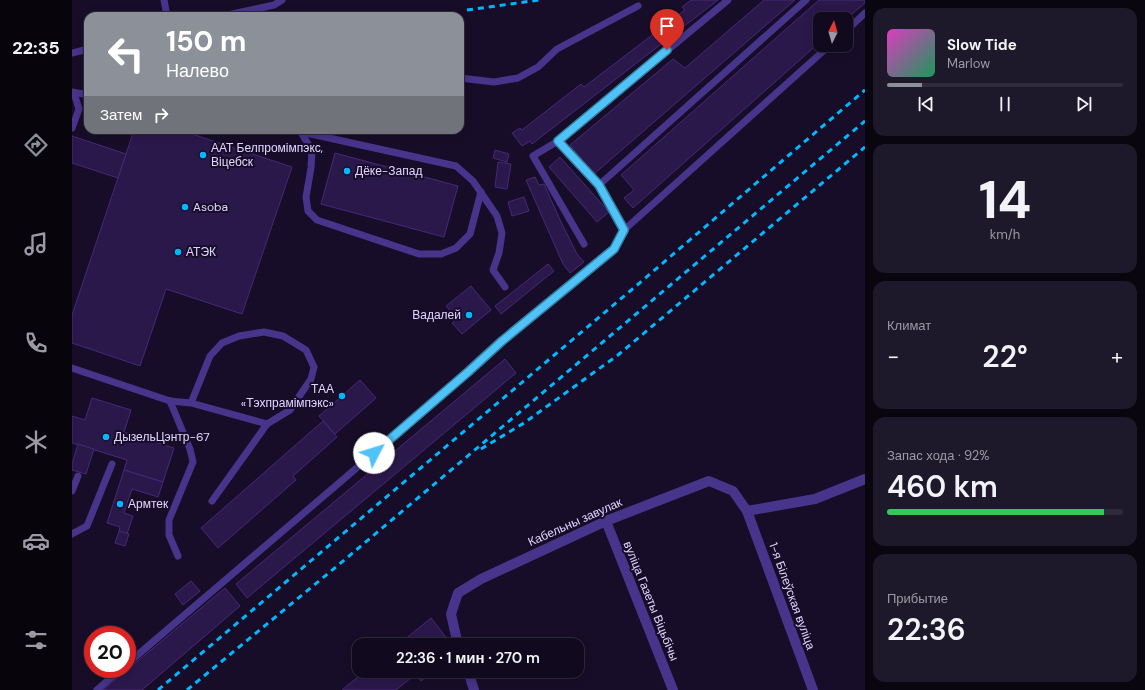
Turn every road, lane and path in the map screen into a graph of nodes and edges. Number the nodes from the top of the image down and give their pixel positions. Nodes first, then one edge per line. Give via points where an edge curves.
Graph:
1 (164, 0) edge
2 (282, 0) edge
3 (728, 0) edge
4 (806, 0) edge
5 (638, 6) dead end
6 (167, 12) edge
7 (241, 12) edge
8 (865, 13) edge
9 (853, 24) edge
10 (84, 50) edge
11 (822, 52) edge
12 (72, 53) edge
13 (464, 78) edge
14 (73, 93) edge
15 (84, 94) edge
16 (72, 128) edge
17 (300, 134) edge
18 (315, 134) edge
19 (558, 141) junction
20 (599, 185) junction
21 (481, 192) junction
22 (624, 230) junction
23 (584, 244) dead end
24 (505, 287) dead end
25 (72, 368) edge
26 (170, 401) junction
27 (191, 403) junction
28 (267, 424) junction
29 (112, 464) dead end
30 (78, 476) dead end
31 (865, 480) edge
32 (72, 491) edge
33 (212, 501) dead end
34 (747, 511) junction
35 (606, 521) junction
36 (72, 534) edge
37 (178, 556) dead end
38 (456, 638) edge
39 (136, 656) edge
40 (111, 678) edge
41 (470, 678) edge
42 (97, 690) edge
43 (474, 690) edge
44 (673, 690) edge
45 (813, 690) edge

1 - 6 lane
2 - 7 lane via 274,5
3 - 19 lane
4 - 20 lane
5 - 13 lane via 558,49 538,67 518,78 494,82
8 - 9 lane
10 - 12 lane
11 - 22 lane
14 - 15 lane
14 - 16 lane via 79,109
17 - 21 lane via 312,150 306,197 308,211 317,220 419,254 441,254 456,248 470,234
18 - 21 lane via 456,166
19 - 20 lane
19 - 23 lane via 533,156
20 - 22 lane
21 - 24 lane via 497,216 502,233 493,270
22 - 39 lane via 614,249 502,341
25 - 26 lane
26 - 27 lane
26 - 37 lane via 190,448 193,462 169,520 169,535
27 - 28 lane
27 - 28 lane via 210,356 222,343 239,336 264,332 283,336 306,350 314,366 311,379 290,410
28 - 33 lane
29 - 36 lane via 87,526
30 - 32 lane
31 - 34 street via 815,499
34 - 35 street, Кабельны завулак via 733,491 709,481
34 - 45 street, 1-я Білеўская вуліца
35 - 38 street, Кабельны завулак via 480,579 458,593 451,614
35 - 44 street, вуліца Газеты Віцьбічы
40 - 42 lane
41 - 43 street

